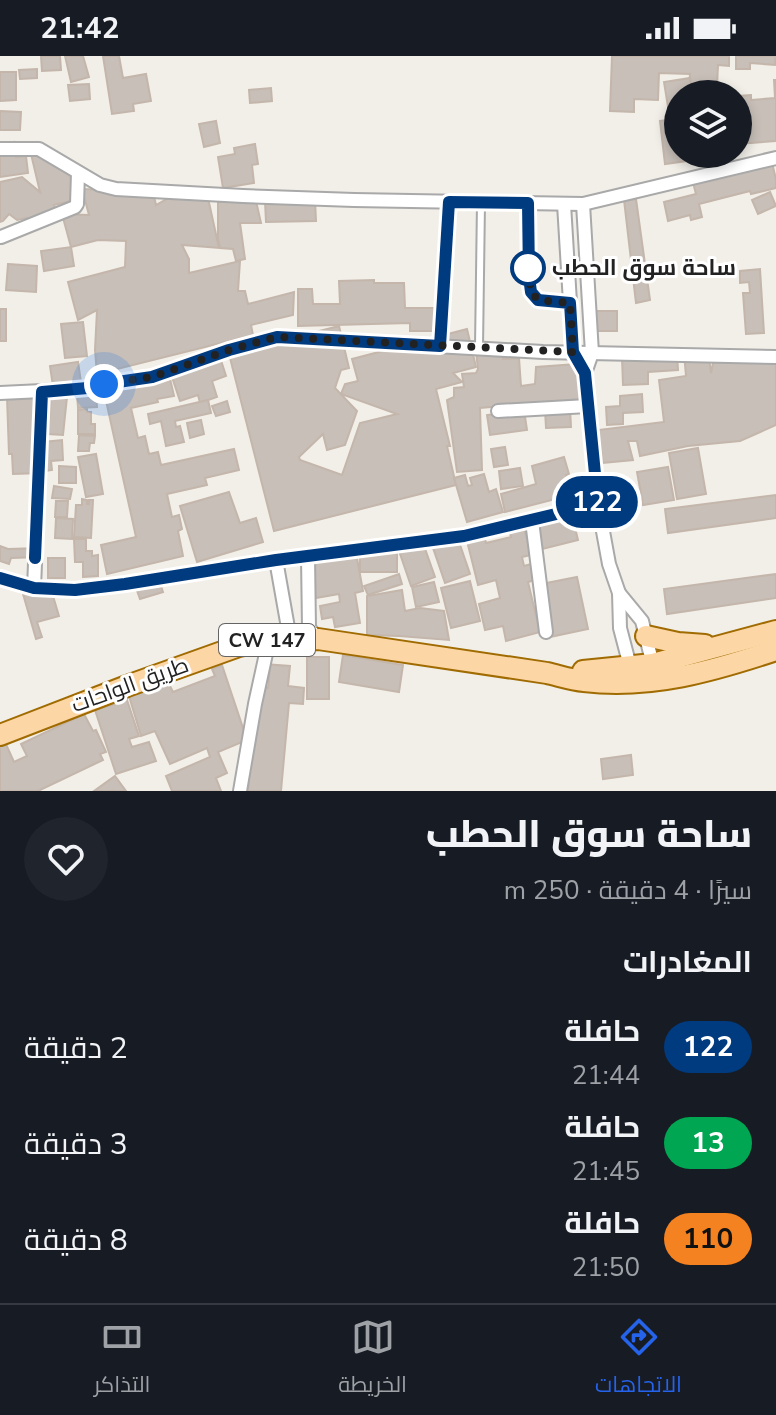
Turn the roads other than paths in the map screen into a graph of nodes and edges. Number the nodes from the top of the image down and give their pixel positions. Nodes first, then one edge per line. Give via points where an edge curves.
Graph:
1 (0, 149) edge
2 (776, 158) edge
3 (78, 173) junction
4 (449, 202) junction
5 (481, 203) junction
6 (528, 203) junction
7 (564, 204) junction
8 (583, 204) junction
9 (1, 237) edge
10 (570, 303) junction
11 (440, 346) junction
12 (479, 348) junction
13 (573, 352) junction
14 (592, 353) junction
15 (776, 357) edge
16 (585, 373) junction
17 (42, 392) junction
18 (0, 393) edge
19 (588, 406) junction
20 (498, 411) dead end
21 (598, 504) junction
22 (532, 521) junction
23 (308, 557) junction
24 (276, 560) junction
25 (0, 578) edge
26 (34, 588) junction
27 (619, 593) junction
28 (776, 631) edge
29 (546, 632) dead end
30 (646, 636) junction
31 (290, 639) junction
32 (318, 639) junction
33 (269, 640) junction
34 (729, 644) junction
35 (776, 650) edge
36 (655, 673) junction
37 (632, 675) junction
38 (0, 735) edge
39 (240, 791) edge

1 - 3 street via 39,149
2 - 8 street
3 - 4 street via 116,189
3 - 9 street via 75,207
4 - 5 street
4 - 11 street
5 - 6 street
5 - 12 lane
6 - 7 street
6 - 10 lane via 531,292 538,300
7 - 8 street
7 - 10 street
8 - 14 street
10 - 13 street
11 - 12 street
11 - 17 street via 277,337 152,377
12 - 13 street
13 - 14 street
13 - 16 street
14 - 15 street
14 - 16 street
16 - 19 street
17 - 18 street
17 - 26 street
19 - 20 street
19 - 21 street
21 - 22 street
21 - 27 street
22 - 23 street via 464,536
22 - 29 street
23 - 24 street
23 - 32 street via 309,628
24 - 26 street via 75,590
24 - 31 street
25 - 26 street
27 - 30 street via 642,621
27 - 37 street via 620,628
28 - 34 main road, طريق الواحات / CW 147
30 - 34 main road
30 - 36 street
31 - 32 main road, طريق الواحات / CW 147
31 - 33 main road, طريق الواحات / CW 147
32 - 37 main road, طريق الواحات / CW 147 via 583,681 628,684
33 - 38 main road, طريق الواحات / CW 147 via 239,646
33 - 39 street
34 - 36 main road, طريق الواحات / CW 147
35 - 36 main road, طريق الواحات / CW 147 via 692,675
36 - 37 main road, طريق الواحات / CW 147

